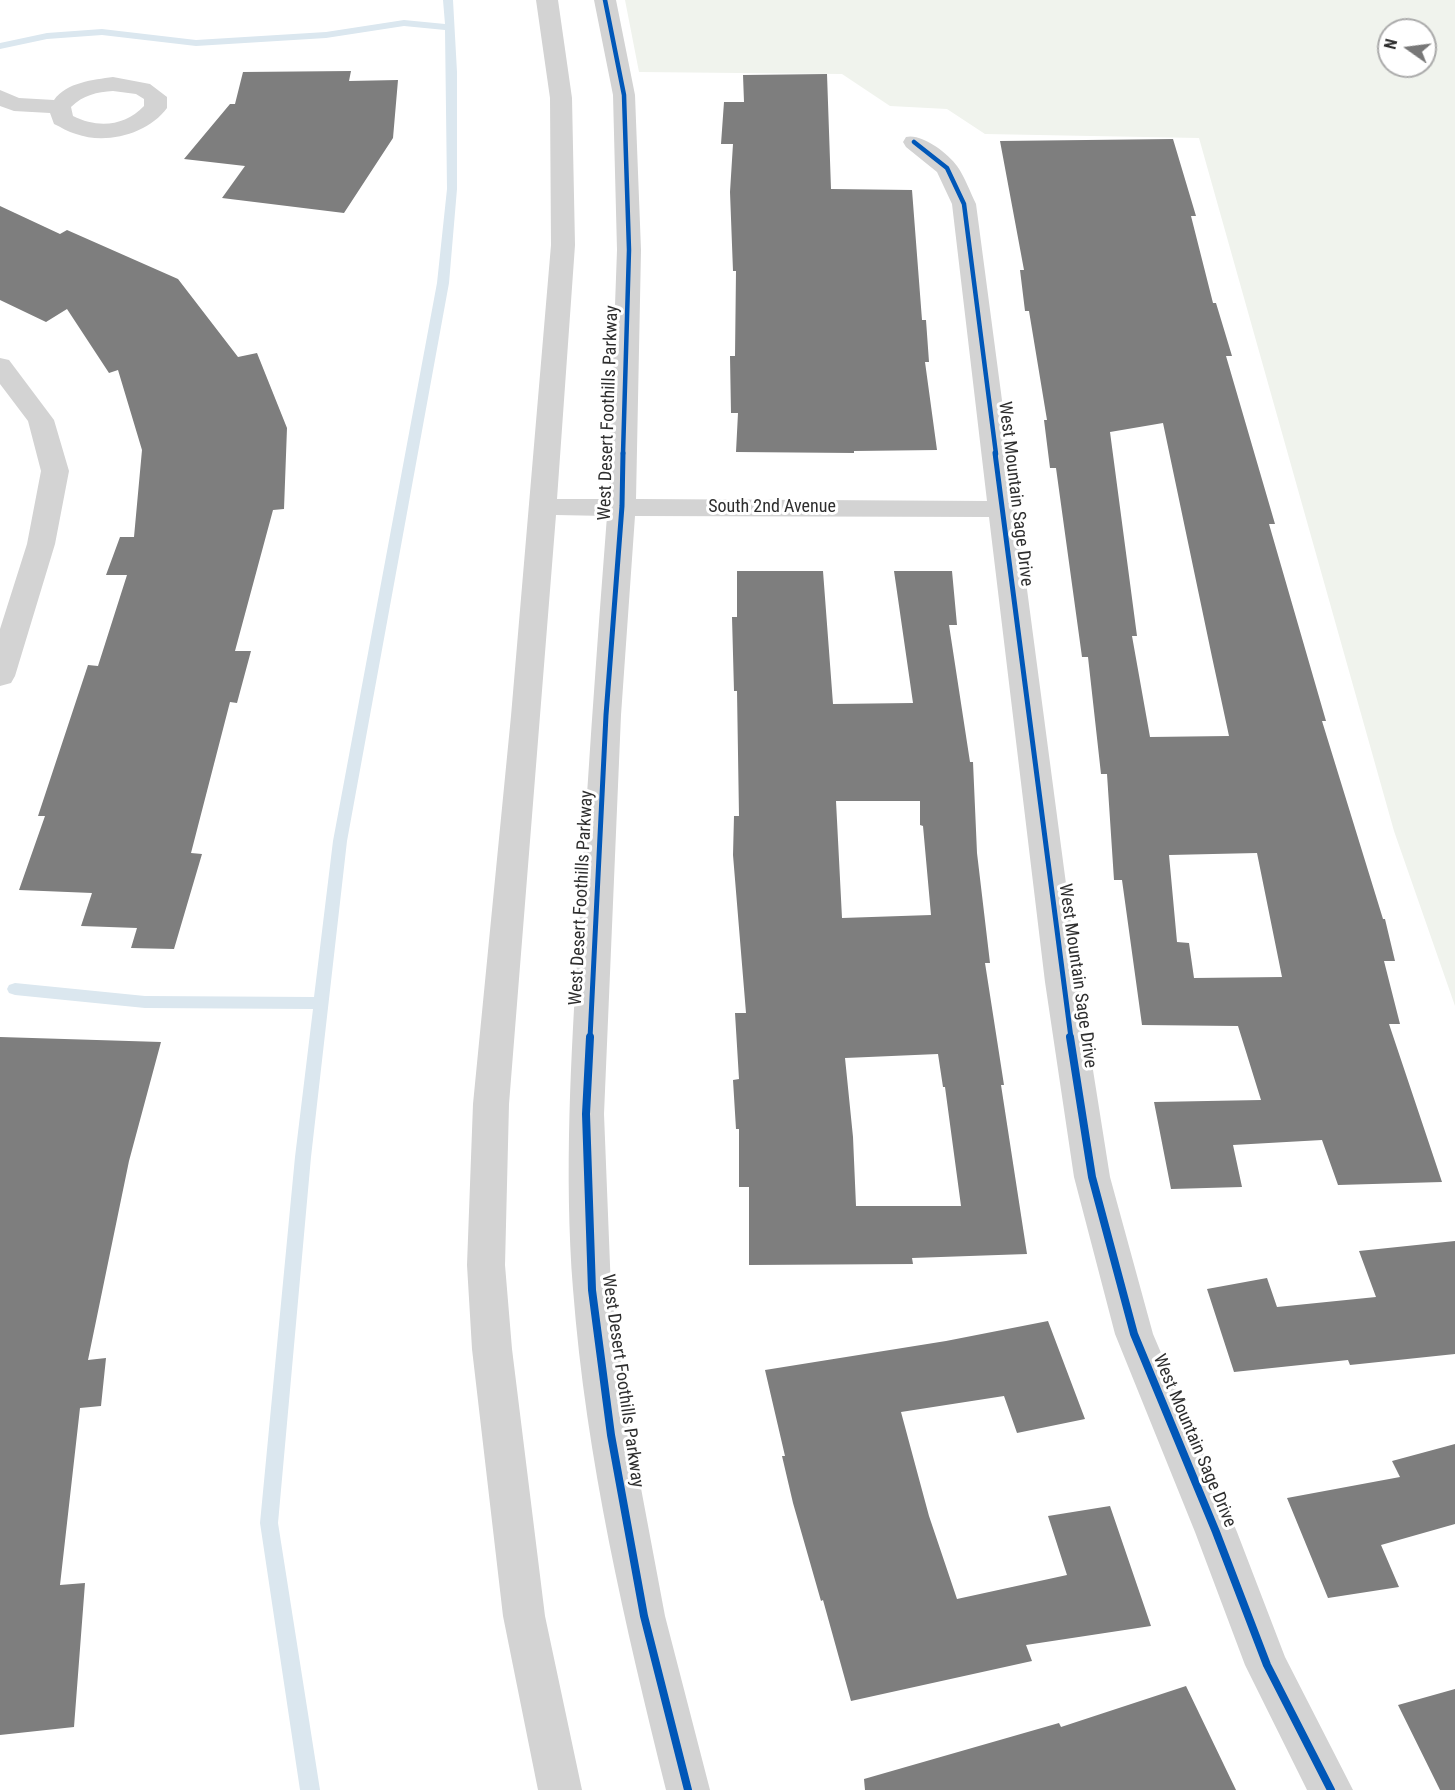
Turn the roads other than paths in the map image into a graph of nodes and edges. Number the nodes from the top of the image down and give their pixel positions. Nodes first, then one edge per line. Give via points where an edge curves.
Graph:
1 (547, 0) edge
2 (605, 0) edge
3 (0, 97) edge
4 (60, 107) dead end
5 (914, 142) dead end
6 (0, 366) edge
7 (622, 506) junction
8 (543, 507) junction
9 (1001, 509) junction
10 (8, 624) edge
11 (0, 676) edge
12 (560, 1790) edge
13 (688, 1790) edge
14 (1331, 1790) edge

1 - 8 street via 561,98 564,190
2 - 7 street, West Desert Foothills Parkway via 624,95 628,166
3 - 4 street via 14,104
5 - 9 street, West Mountain Sage Drive via 947,168 963,204
6 - 10 street via 41,420 55,471 41,544
7 - 8 street, South 2nd Avenue
7 - 9 street, South 2nd Avenue
7 - 13 street, West Desert Foothills Parkway via 606,716 586,1114 592,1290 611,1435 644,1616
8 - 12 street via 491,1104 486,1265 492,1349 524,1616
9 - 14 street, West Mountain Sage Drive via 1062,982 1092,1177 1134,1334 1267,1665
10 - 11 street

